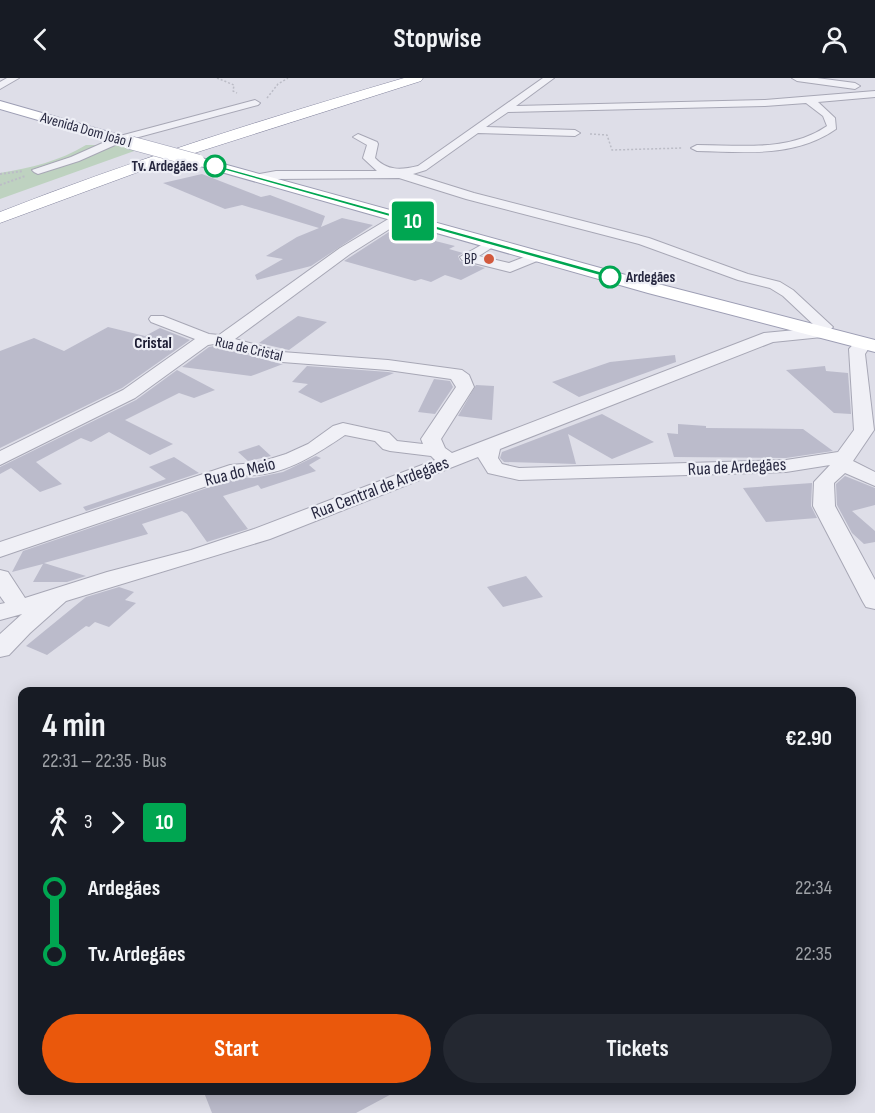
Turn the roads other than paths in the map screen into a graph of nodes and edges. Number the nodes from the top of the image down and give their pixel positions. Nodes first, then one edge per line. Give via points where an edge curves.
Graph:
1 (14, 78) edge
2 (387, 78) edge
3 (417, 78) edge
4 (549, 78) edge
5 (797, 78) edge
6 (0, 86) edge
7 (875, 89) edge
8 (875, 94) edge
9 (809, 100) junction
10 (255, 103) road end
11 (0, 105) edge
12 (508, 108) junction
13 (474, 130) junction
14 (575, 134) road end
15 (358, 137) dead end
16 (124, 140) junction
17 (697, 148) road end
18 (38, 170) road end
19 (401, 174) junction
20 (258, 178) junction
21 (0, 205) edge
22 (400, 218) junction
23 (0, 219) edge
24 (492, 243) junction
25 (537, 256) junction
26 (794, 317) junction
27 (157, 319) dead end
28 (826, 330) junction
29 (770, 338) junction
30 (213, 340) junction
31 (871, 342) edge
32 (491, 446) junction
33 (0, 459) edge
34 (439, 460) junction
35 (843, 460) junction
36 (500, 471) junction
37 (875, 480) edge
38 (1, 547) edge
39 (0, 578) edge
40 (58, 596) junction
41 (875, 602) edge
42 (9, 609) edge
43 (0, 649) edge

1 - 6 street
2 - 21 highway via 177,141
3 - 23 highway via 188,148
4 - 12 street
5 - 7 street
8 - 9 street
9 - 12 street
9 - 17 street via 832,122 822,136 775,148
10 - 16 street
11 - 16 main road, Avenida Dom João I
12 - 13 street
13 - 14 street
13 - 19 street via 422,168
15 - 19 street via 373,144 369,158 372,164
16 - 18 street
16 - 20 main road, Avenida Dom João I, bridge
19 - 20 street
19 - 26 street via 665,247 775,285
20 - 22 main road, Avenida Dom João I
22 - 24 main road, Avenida Dom João I
22 - 30 street
24 - 25 main road, Avenida Dom João I
24 - 25 street via 467,257 510,268
25 - 26 main road, Avenida Dom João I via 655,289
26 - 28 main road, Avenida Dom João I
26 - 29 street
27 - 30 street
28 - 29 street, Rua Central de Ardegães
28 - 31 main road, Avenida Dom João I
29 - 32 street, Rua Central de Ardegães
30 - 33 street, Rua de Cristal via 129,394
30 - 34 street, Rua de Cristal via 282,357 456,374 465,387 431,439
31 - 35 street via 857,349 856,354 864,430
32 - 34 street, Rua Central de Ardegães
32 - 36 street via 488,458
34 - 36 street, Rua de Ardegães
34 - 38 street, Rua do Meio via 347,428 315,448 281,462 248,472 237,469
34 - 40 street, Rua Central de Ardegães via 262,534
35 - 36 street, Rua de Ardegães via 786,466 547,475
35 - 37 street
35 - 41 street via 824,483 824,506
39 - 42 street
40 - 42 street
40 - 43 street, Rua Central de Ardegães

